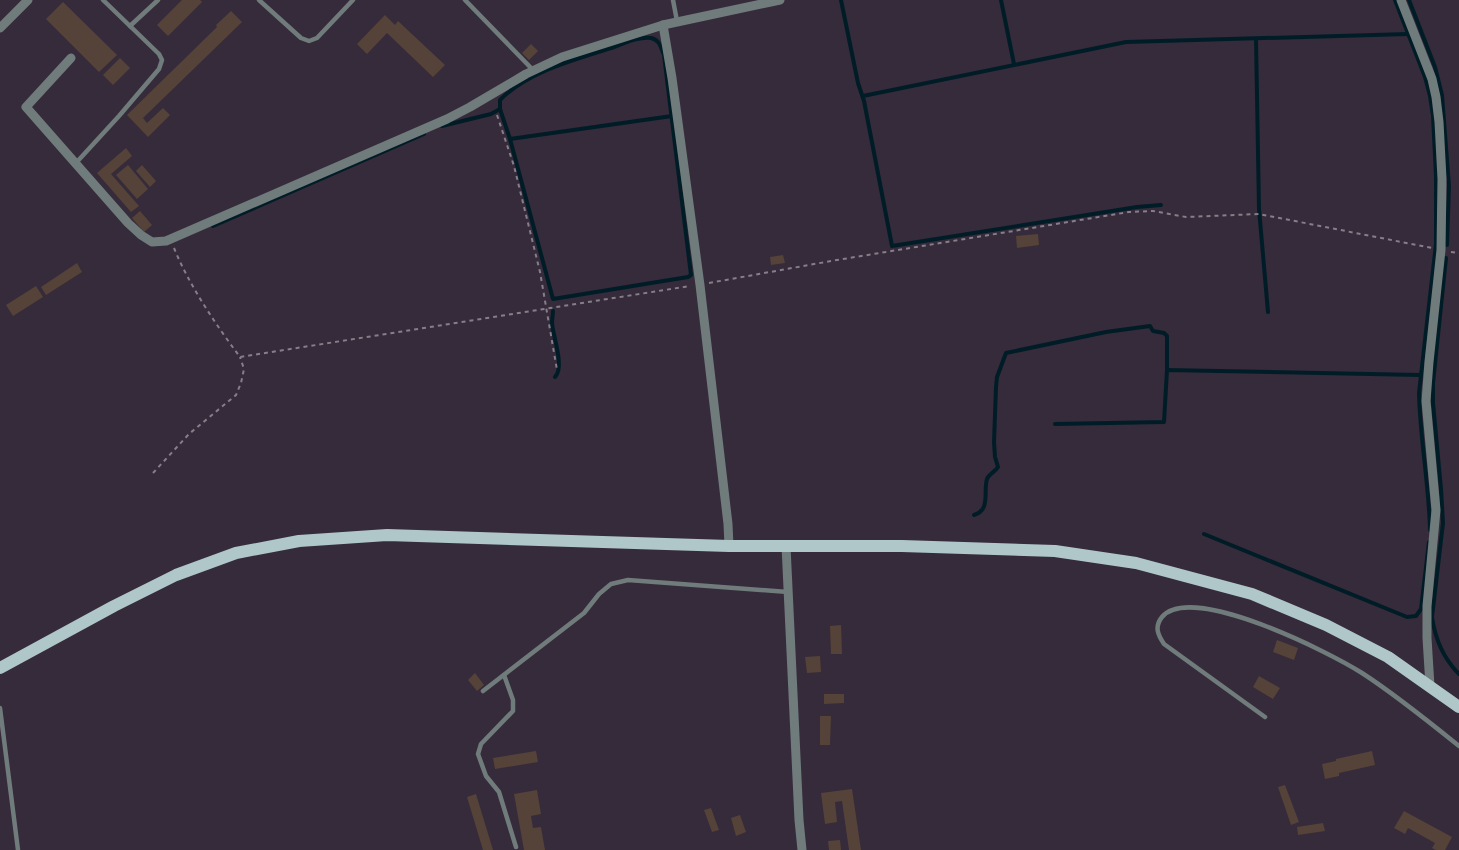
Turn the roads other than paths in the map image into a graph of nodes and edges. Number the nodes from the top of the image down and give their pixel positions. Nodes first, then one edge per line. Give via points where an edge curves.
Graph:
1 (28, 0) edge
2 (103, 0) edge
3 (158, 0) edge
4 (259, 0) edge
5 (353, 0) edge
6 (464, 0) edge
7 (673, 0) edge
8 (780, 0) edge
9 (1401, 0) edge
10 (677, 21) junction
11 (663, 25) junction
12 (130, 26) junction
13 (0, 28) edge
14 (72, 58) dead end
15 (533, 70) junction
16 (76, 164) junction
17 (729, 546) junction
18 (786, 546) junction
19 (788, 592) junction
20 (0, 668) edge
21 (504, 675) junction
22 (1430, 686) junction
23 (483, 691) dead end
24 (1459, 707) edge
25 (0, 708) edge
26 (1265, 717) dead end
27 (1459, 746) edge
28 (516, 847) dead end
29 (18, 850) edge
30 (802, 850) edge

1 - 13 street
2 - 12 lane
3 - 12 lane
4 - 5 lane via 301,38 309,41 317,38
6 - 15 lane
7 - 10 lane
8 - 10 street
9 - 22 street via 1430,73 1436,97 1442,179 1440,250 1426,400 1436,510 1427,606
10 - 11 street
11 - 15 street via 562,57
11 - 17 street via 700,284
12 - 16 lane via 159,54 162,60 159,69
14 - 16 street via 26,107
15 - 16 street via 447,119 171,239 152,242 141,236
17 - 18 main road
17 - 20 main road via 387,535 299,541 236,553 176,575
18 - 19 street
18 - 22 main road via 902,546 1055,552 1136,563 1252,594 1326,624 1388,657
19 - 21 lane via 628,580 611,584 584,613
19 - 30 street
21 - 23 lane
21 - 28 lane via 513,700 513,712 481,744 478,754 486,776 499,792
22 - 24 main road
25 - 29 lane
26 - 27 lane via 1164,644 1157,633 1158,622 1164,614 1201,608 1231,614 1322,650 1362,673

